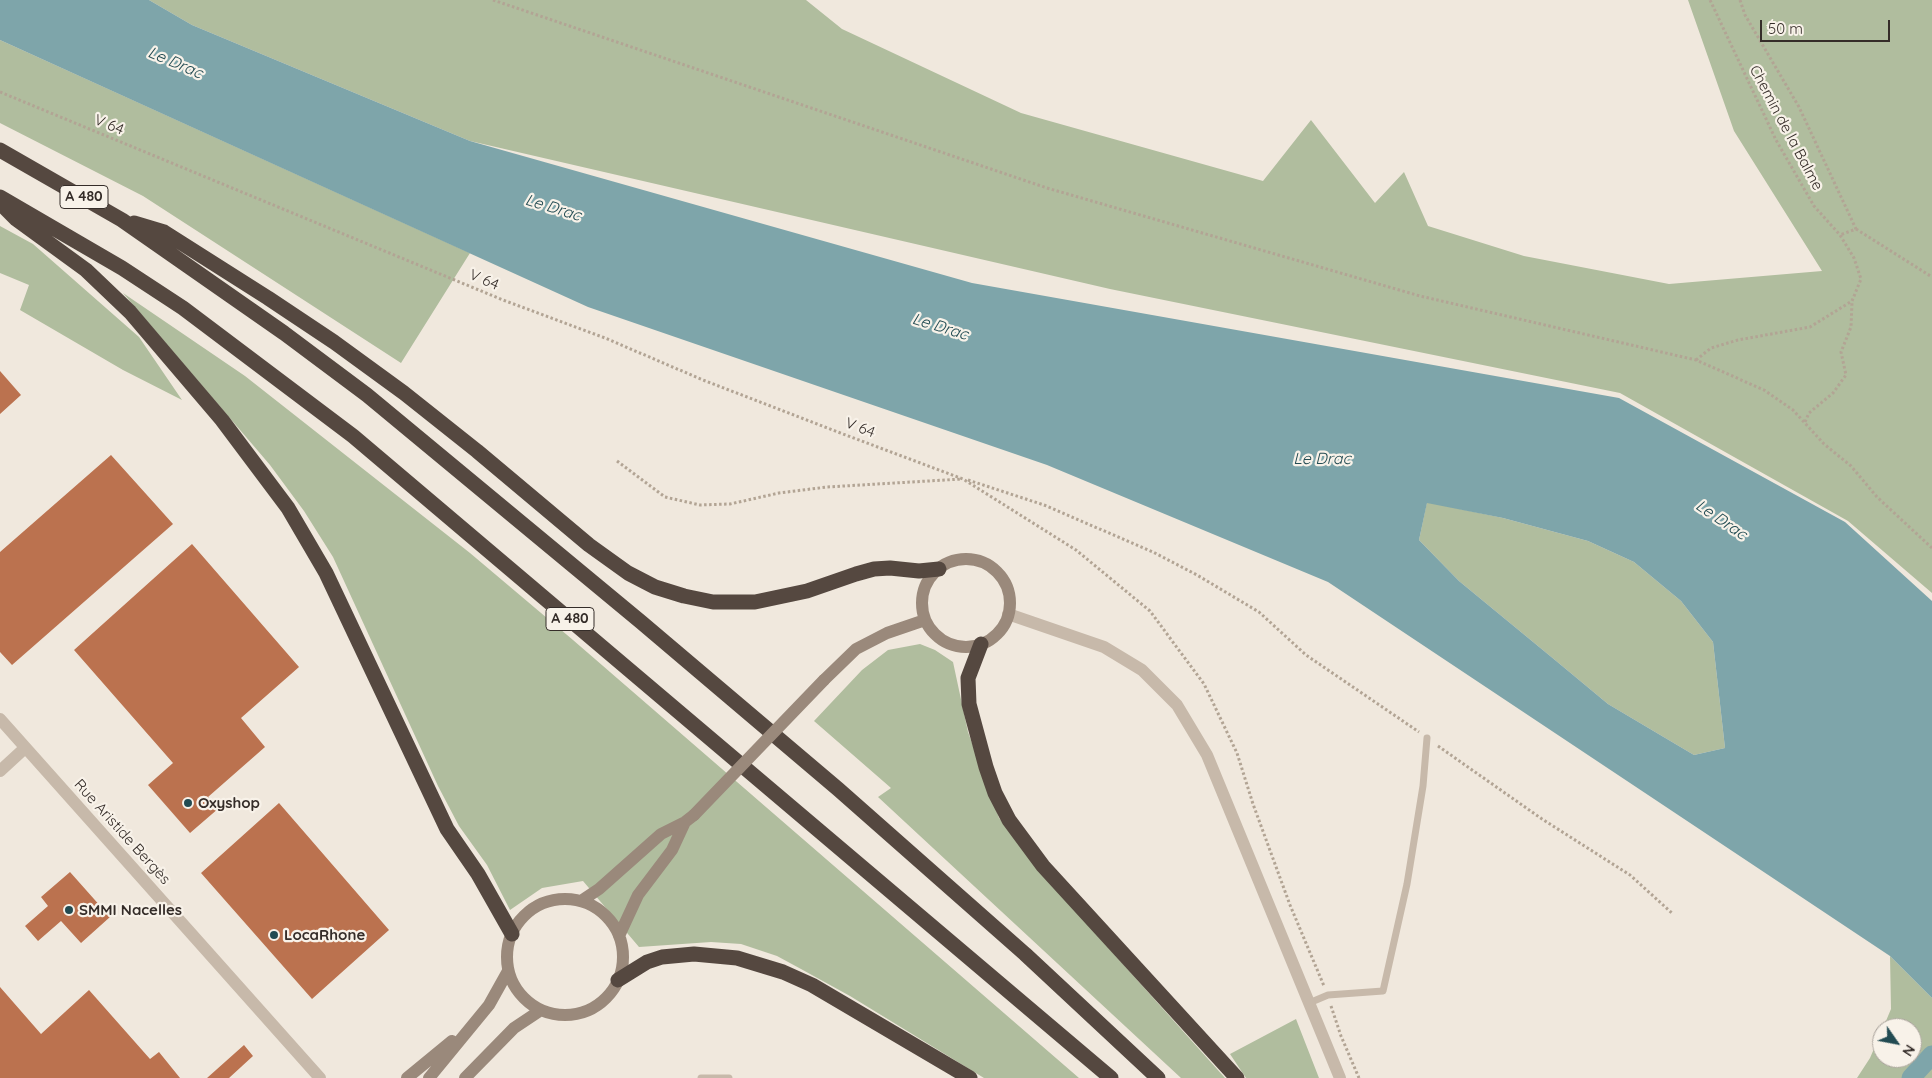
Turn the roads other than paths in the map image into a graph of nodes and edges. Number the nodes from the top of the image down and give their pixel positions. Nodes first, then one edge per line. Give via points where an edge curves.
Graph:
1 (0, 150) edge
2 (0, 197) edge
3 (0, 203) edge
4 (122, 220) junction
5 (939, 569) junction
6 (1008, 614) junction
7 (925, 620) junction
8 (981, 644) junction
9 (0, 719) edge
10 (1427, 738) road end
11 (26, 748) junction
12 (0, 770) edge
13 (689, 818) junction
14 (581, 901) junction
15 (512, 934) junction
16 (619, 936) junction
17 (508, 971) junction
18 (618, 980) junction
19 (1309, 1003) junction
20 (541, 1010) junction
21 (478, 1020) junction
22 (466, 1075) edge
23 (320, 1078) edge
24 (407, 1078) edge
25 (428, 1078) edge
26 (701, 1078) edge
27 (728, 1078) edge
28 (970, 1078) edge
29 (1112, 1078) edge
30 (1158, 1078) edge
31 (1237, 1078) edge
32 (1340, 1078) edge

1 - 4 highway, A 480
2 - 29 highway, A 480 via 175,303 353,436
3 - 15 highway via 16,219 86,270 130,312 222,420 288,508 326,573 447,829 478,874
4 - 5 highway via 164,232 334,342 477,451 589,545 628,573 655,587 713,602 756,602 874,570
4 - 30 highway, A 480 via 367,395 488,495 846,796 1025,954
5 - 6 main road via 964,560 990,566 1007,587
5 - 7 main road via 924,592
6 - 8 main road via 999,632
6 - 19 street via 1124,658 1142,670 1177,705 1207,755
7 - 8 main road via 938,638 948,643 965,647
7 - 13 main road, bridge via 887,633 856,649
8 - 31 highway via 968,678 970,704 986,767 1009,820 1043,866
9 - 11 street, Rue Aristide Bergès
10 - 19 lane via 1423,786 1407,884 1383,991 1328,995
11 - 12 street
11 - 23 street, Rue Aristide Bergès
13 - 14 main road via 661,834
13 - 16 main road via 672,850 638,895
14 - 15 main road via 560,899 540,904 523,917
14 - 16 main road via 604,914
15 - 17 main road via 507,952
16 - 18 main road via 623,958
17 - 20 main road via 520,994
17 - 21 main road
18 - 20 main road via 607,997 591,1009 571,1015
18 - 28 highway via 647,962 662,957 694,954 737,958 783,972 812,986
19 - 32 street
20 - 22 main road via 514,1028
21 - 24 main road
21 - 25 main road
26 - 27 lane

